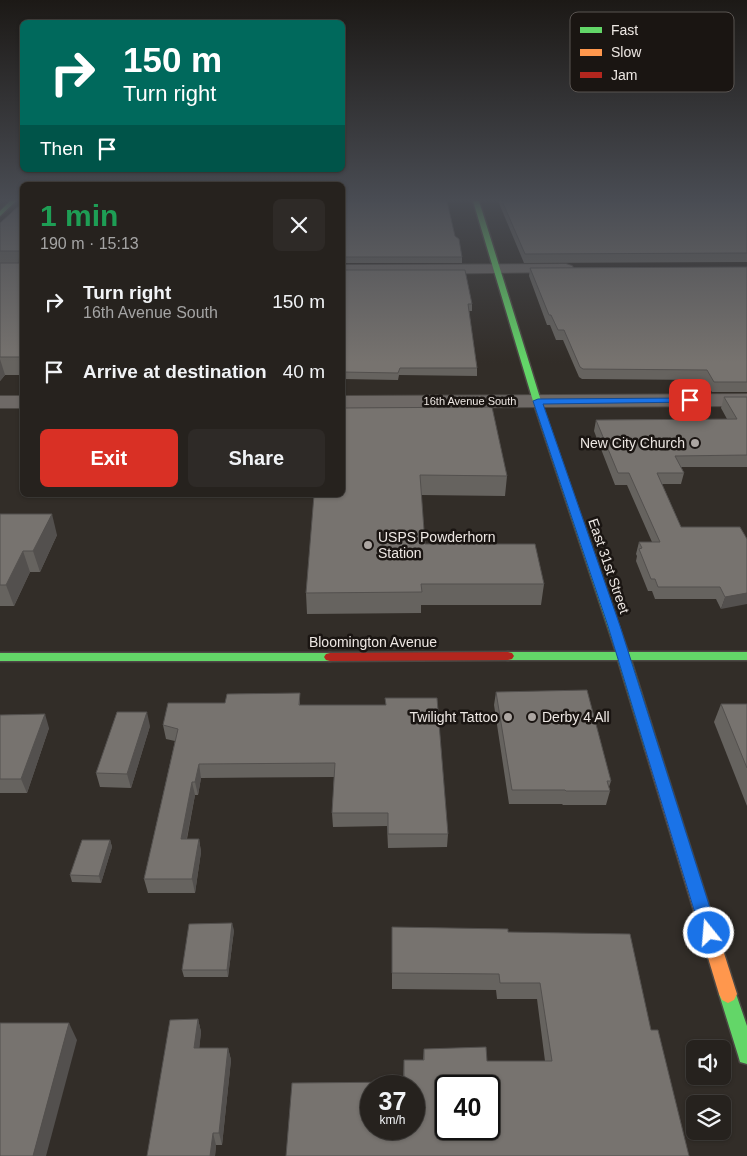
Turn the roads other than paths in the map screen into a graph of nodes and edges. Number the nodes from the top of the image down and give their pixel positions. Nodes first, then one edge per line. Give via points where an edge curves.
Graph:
1 (492, 255) edge
2 (583, 269) edge
3 (345, 270) edge
4 (497, 270) junction
5 (747, 400) edge
6 (538, 401) junction
7 (0, 402) edge
8 (20, 402) edge
9 (345, 402) edge
10 (622, 656) junction
11 (747, 656) edge
12 (0, 657) edge
13 (747, 1055) edge

1 - 4 street, East 31st Street
2 - 4 street
3 - 4 street
4 - 6 street, East 31st Street
5 - 6 street, 16th Avenue South
6 - 9 street, 16th Avenue South
6 - 10 street, East 31st Street
7 - 8 street
10 - 11 street, Bloomington Avenue
10 - 12 street, Bloomington Avenue
10 - 13 street, East 31st Street

